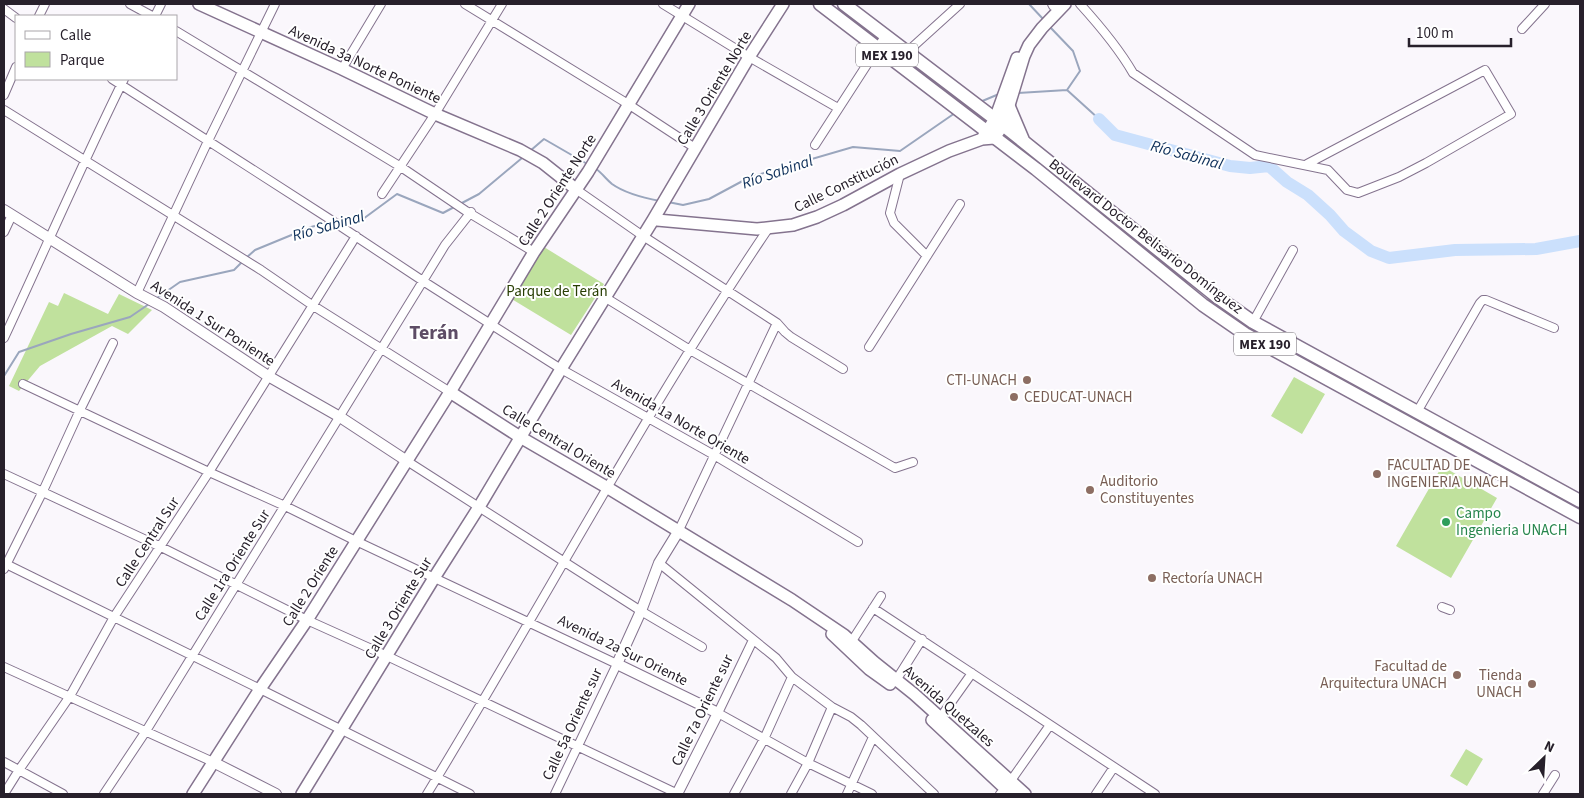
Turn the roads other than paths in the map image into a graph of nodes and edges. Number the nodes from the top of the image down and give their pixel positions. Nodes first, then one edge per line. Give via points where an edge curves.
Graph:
1 (130, 4) edge
2 (161, 4) edge
3 (199, 4) edge
4 (275, 4) edge
5 (380, 4) edge
6 (465, 4) edge
7 (502, 4) edge
8 (663, 4) edge
9 (689, 4) edge
10 (783, 4) edge
11 (820, 4) edge
12 (844, 4) edge
13 (960, 4) edge
14 (1065, 4) edge
15 (1080, 4) edge
16 (1545, 4) edge
17 (1051, 9) edge
18 (4, 10) edge
19 (151, 15) edge
20 (154, 15) edge
21 (682, 16) junction
22 (15, 17) edge
23 (492, 21) junction
24 (1522, 29) dead end
25 (178, 32) edge
26 (262, 32) junction
27 (886, 35) junction
28 (877, 48) junction
29 (908, 52) junction
30 (749, 57) junction
31 (15, 69) edge
32 (342, 69) junction
33 (243, 72) junction
34 (122, 82) edge
35 (4, 95) edge
36 (628, 104) junction
37 (1007, 104) junction
38 (838, 108) junction
39 (4, 110) edge
40 (435, 114) junction
41 (995, 119) junction
42 (985, 134) junction
43 (208, 141) junction
44 (1024, 142) junction
45 (815, 145) dead end
46 (695, 148) junction
47 (84, 161) junction
48 (1307, 164) junction
49 (401, 167) junction
50 (900, 174) junction
51 (577, 190) junction
52 (382, 194) dead end
53 (960, 204) dead end
54 (469, 212) junction
55 (8, 213) edge
56 (172, 216) junction
57 (657, 217) junction
58 (768, 229) junction
59 (4, 232) edge
60 (356, 236) junction
61 (643, 236) junction
62 (50, 238) junction
63 (1293, 250) dead end
64 (534, 252) junction
65 (927, 256) junction
66 (422, 281) junction
67 (727, 290) junction
68 (141, 295) junction
69 (606, 298) junction
70 (312, 305) junction
71 (1253, 322) junction
72 (490, 323) junction
73 (777, 323) junction
74 (1554, 328) dead end
75 (4, 338) edge
76 (113, 343) dead end
77 (869, 347) dead end
78 (382, 348) junction
79 (690, 350) junction
80 (561, 368) junction
81 (843, 369) dead end
82 (268, 376) junction
83 (748, 383) junction
84 (23, 384) dead end
85 (450, 392) junction
86 (80, 410) junction
87 (1417, 412) junction
88 (340, 417) junction
89 (648, 418) junction
90 (520, 437) junction
91 (714, 455) junction
92 (407, 461) junction
93 (913, 462) dead end
94 (209, 472) junction
95 (4, 474) edge
96 (608, 488) junction
97 (43, 491) junction
98 (1568, 494) junction
99 (1580, 501) edge
100 (285, 506) junction
101 (1561, 506) junction
102 (479, 507) junction
103 (1580, 517) edge
104 (678, 532) junction
105 (356, 541) junction
106 (858, 542) dead end
107 (161, 547) junction
108 (565, 562) junction
109 (659, 563) junction
110 (4, 565) edge
111 (434, 578) junction
112 (237, 585) junction
113 (881, 596) dead end
114 (792, 600) joint
115 (1442, 607) dead end
116 (873, 608) junction
117 (1450, 610) dead end
118 (642, 611) junction
119 (114, 617) junction
120 (307, 620) junction
121 (528, 622) junction
122 (753, 640) junction
123 (922, 640) junction
124 (850, 645) junction
125 (702, 647) dead end
126 (191, 656) junction
127 (387, 656) junction
128 (617, 664) junction
129 (4, 667) edge
130 (972, 673) junction
131 (792, 677) junction
132 (895, 683) junction
133 (260, 689) junction
134 (70, 696) junction
135 (483, 702) junction
136 (832, 707) junction
137 (718, 713) junction
138 (940, 718) junction
139 (1050, 725) junction
140 (341, 730) junction
141 (146, 731) junction
142 (873, 736) junction
143 (764, 739) junction
144 (578, 746) junction
145 (4, 762) edge
146 (213, 762) junction
147 (808, 762) junction
148 (1114, 767) junction
149 (19, 770) junction
150 (1555, 775) dead end
151 (437, 778) junction
152 (853, 784) junction
153 (1007, 790) edge
154 (4, 794) edge
155 (63, 794) edge
156 (104, 794) edge
157 (193, 794) edge
158 (276, 794) edge
159 (302, 794) edge
160 (427, 794) edge
161 (470, 794) edge
162 (555, 794) edge
163 (677, 794) edge
164 (734, 794) edge
165 (791, 794) edge
166 (847, 794) edge
167 (872, 794) edge
168 (934, 794) edge
169 (1025, 794) edge
170 (1096, 794) edge
171 (1155, 794) edge
172 (1543, 794) edge

1 - 19 street
2 - 20 street
3 - 26 main road, Avenida 3a Norte Poniente
4 - 26 street
5 - 32 street
6 - 23 street
7 - 23 street
8 - 21 street
9 - 21 main road, Calle 2 Oriente Norte
10 - 30 main road, Calle 3 Oriente Norte
11 - 28 main road, Boulevard Doctor Belisario Domínguez / MEX 190
12 - 27 main road, Boulevard Doctor Belisario Domínguez / MEX 190
13 - 29 street
14 - 17 main road
15 - 48 street via 1124,56 1133,73 1255,155
16 - 24 street
17 - 37 main road via 1019,51
18 - 22 street
21 - 30 street
21 - 36 main road, Calle 2 Oriente Norte
23 - 36 street
23 - 40 street
25 - 33 street
26 - 32 main road, Avenida 3a Norte Poniente
26 - 33 street
27 - 28 street
27 - 29 main road, Boulevard Doctor Belisario Domínguez / MEX 190
28 - 38 street
28 - 42 main road, Boulevard Doctor Belisario Domínguez / MEX 190
29 - 41 main road, Boulevard Doctor Belisario Domínguez / MEX 190
30 - 38 street
30 - 46 main road, Calle 3 Oriente Norte
31 - 35 street
32 - 40 main road, Avenida 3a Norte Poniente
33 - 43 street
33 - 49 street
34 - 43 street, Avenida 1a Norte Oriente
34 - 47 street
36 - 46 street
36 - 51 main road, Calle 2 Oriente Norte
37 - 41 main road
37 - 44 main road
38 - 45 street
39 - 47 street, Calle Central Oriente
40 - 49 street
40 - 51 main road, Avenida 3a Norte Poniente via 520,150 543,163
41 - 42 main road
41 - 44 main road, Boulevard Doctor Belisario Domínguez / MEX 190
42 - 50 main road, Calle Constitución
42 - 101 main road, Boulevard Doctor Belisario Domínguez / MEX 190 via 1036,169 1203,305 1245,334
43 - 56 street
43 - 60 street, Avenida 1a Norte Oriente
44 - 71 main road, Boulevard Doctor Belisario Domínguez / MEX 190 via 1196,281
46 - 57 main road, Calle 3 Oriente Norte
47 - 56 street, Calle Central Oriente
47 - 62 street
48 - 48 street via 1328,170 1347,190 1358,192 1399,177 1511,114 1485,70
49 - 52 street
49 - 54 street
50 - 58 main road, Calle Constitución via 817,217
50 - 65 street via 890,214 894,223
51 - 61 street
51 - 64 main road, Calle 2 Oriente Norte
53 - 65 street
54 - 64 street
54 - 66 street, Calle 1ra Oriente Sur
55 - 59 street
55 - 62 street, Avenida 1 Sur Poniente
56 - 68 street
56 - 70 street, Calle Central Oriente
57 - 58 main road, Calle Constitución
57 - 61 main road
58 - 67 street
60 - 66 street, Avenida 1a Norte Oriente
60 - 70 street, Calle Central Sur
61 - 67 street
61 - 69 main road
62 - 68 street, Avenida 1 Sur Poniente
62 - 75 street
63 - 71 street
64 - 72 main road, Calle 2 Oriente Norte
65 - 77 street
66 - 72 street, Avenida 1a Norte Oriente
66 - 78 street, Calle 1ra Oriente Sur
67 - 73 street
67 - 79 street
68 - 82 street, Avenida 1 Sur Poniente
69 - 79 street
69 - 80 main road
70 - 78 street, Calle Central Oriente
70 - 82 street, Calle Central Sur
71 - 87 main road, Boulevard Doctor Belisario Domínguez / MEX 190
72 - 80 street, Avenida 1a Norte Oriente
72 - 85 main road, Calle 2 Oriente Norte
73 - 81 street via 791,337
73 - 83 street
74 - 87 street via 1483,300
76 - 86 street
78 - 85 street, Calle Central Oriente
78 - 88 street, Calle 1ra Oriente Sur
79 - 83 street
79 - 89 street
80 - 89 street, Avenida 1a Norte Oriente
80 - 90 main road
82 - 88 street, Avenida 1 Sur Poniente
82 - 94 street, Calle Central Sur
83 - 91 street
83 - 93 street via 895,468
84 - 86 street, Avenida 2a Sur Oriente
85 - 90 main road, Calle Central Oriente
85 - 92 main road, Calle 2 Oriente
86 - 94 street, Avenida 2a Sur Oriente
86 - 97 street
87 - 98 main road, Boulevard Doctor Belisario Domínguez / MEX 190
88 - 92 street, Avenida 1 Sur Poniente
88 - 100 street, Calle 1ra Oriente Sur
89 - 91 street, Avenida 1a Norte Oriente
89 - 96 street
90 - 96 main road, Calle Central Oriente
90 - 102 main road, Calle 3 Oriente Sur
91 - 104 street
91 - 106 street, Avenida 1a Norte Oriente
92 - 102 street
92 - 105 main road, Calle 2 Oriente
94 - 100 street, Avenida 2a Sur Oriente
94 - 107 street, Calle Central Sur
95 - 97 street
96 - 104 main road, Calle Central Oriente
96 - 108 street
97 - 107 street
97 - 110 street
98 - 99 main road, Boulevard Doctor Belisario Domínguez / MEX 190
98 - 101 main road
100 - 105 street, Avenida 2a Sur Oriente
100 - 112 street, Calle 1ra Oriente Sur
101 - 103 main road, Boulevard Doctor Belisario Domínguez / MEX 190
102 - 108 street
102 - 111 main road, Calle 3 Oriente Sur
104 - 109 street, Calle 5a Oriente sur
104 - 114 main road, Calle Central Oriente
105 - 111 street, Avenida 2a Sur Oriente
105 - 120 main road, Calle 2 Oriente
107 - 112 street
107 - 119 street, Calle Central Sur
108 - 118 street
108 - 121 street
109 - 118 street, Calle 5a Oriente sur
109 - 122 street
110 - 119 street
111 - 121 street, Avenida 2a Sur Oriente
111 - 127 main road, Calle 3 Oriente Sur
112 - 120 street
112 - 126 street, Calle 1ra Oriente Sur
113 - 116 street
114 - 124 main road, Avenida Quetzales
115 - 117 street
116 - 123 street
116 - 124 street
118 - 125 street
118 - 128 street, Calle 5a Oriente sur
119 - 126 street
119 - 134 street, Calle Central Sur
120 - 127 street
120 - 133 main road, Calle 2 Oriente
121 - 128 street, Avenida 2a Sur Oriente
121 - 135 street
122 - 131 street via 776,658
122 - 137 street, Calle 7a Oriente sur
123 - 130 street
123 - 132 street
124 - 132 main road, Avenida Quetzales via 869,669
126 - 133 street
126 - 141 street, Calle 1ra Oriente Sur
127 - 135 street
127 - 140 main road, Calle 3 Oriente Sur
128 - 137 street, Avenida 2a Sur Oriente
128 - 144 street, Calle 5a Oriente sur
129 - 134 street
130 - 138 street
130 - 139 street
131 - 136 street
131 - 143 street
132 - 138 main road, Avenida Quetzales
132 - 153 main road, Avenida Quetzales
133 - 140 street
133 - 146 main road, Calle 2 Oriente
134 - 141 street
134 - 149 street, Calle Central Sur
135 - 144 street
135 - 151 street
136 - 142 street via 851,717
136 - 147 street
137 - 143 street, Avenida 2a Sur Oriente
137 - 163 street, Calle 7a Oriente sur
138 - 153 main road, Avenida Quetzales
139 - 148 street
139 - 153 street
140 - 151 street
140 - 159 main road, Calle 3 Oriente Sur
141 - 146 street
141 - 156 street, Calle 1ra Oriente Sur
142 - 152 street
142 - 168 street
143 - 147 street, Avenida 2a Sur Oriente
143 - 164 street
144 - 162 street, Calle 5a Oriente sur
144 - 163 street
145 - 149 street
146 - 157 main road, Calle 2 Oriente
146 - 158 street
147 - 152 street, Avenida 2a Sur Oriente
147 - 165 street
148 - 170 street
148 - 171 street
149 - 154 street, Calle Central Sur
149 - 155 street
150 - 172 street
151 - 160 street
151 - 161 street
152 - 166 street
152 - 167 street, Avenida 2a Sur Oriente
153 - 169 main road, Avenida Quetzales

